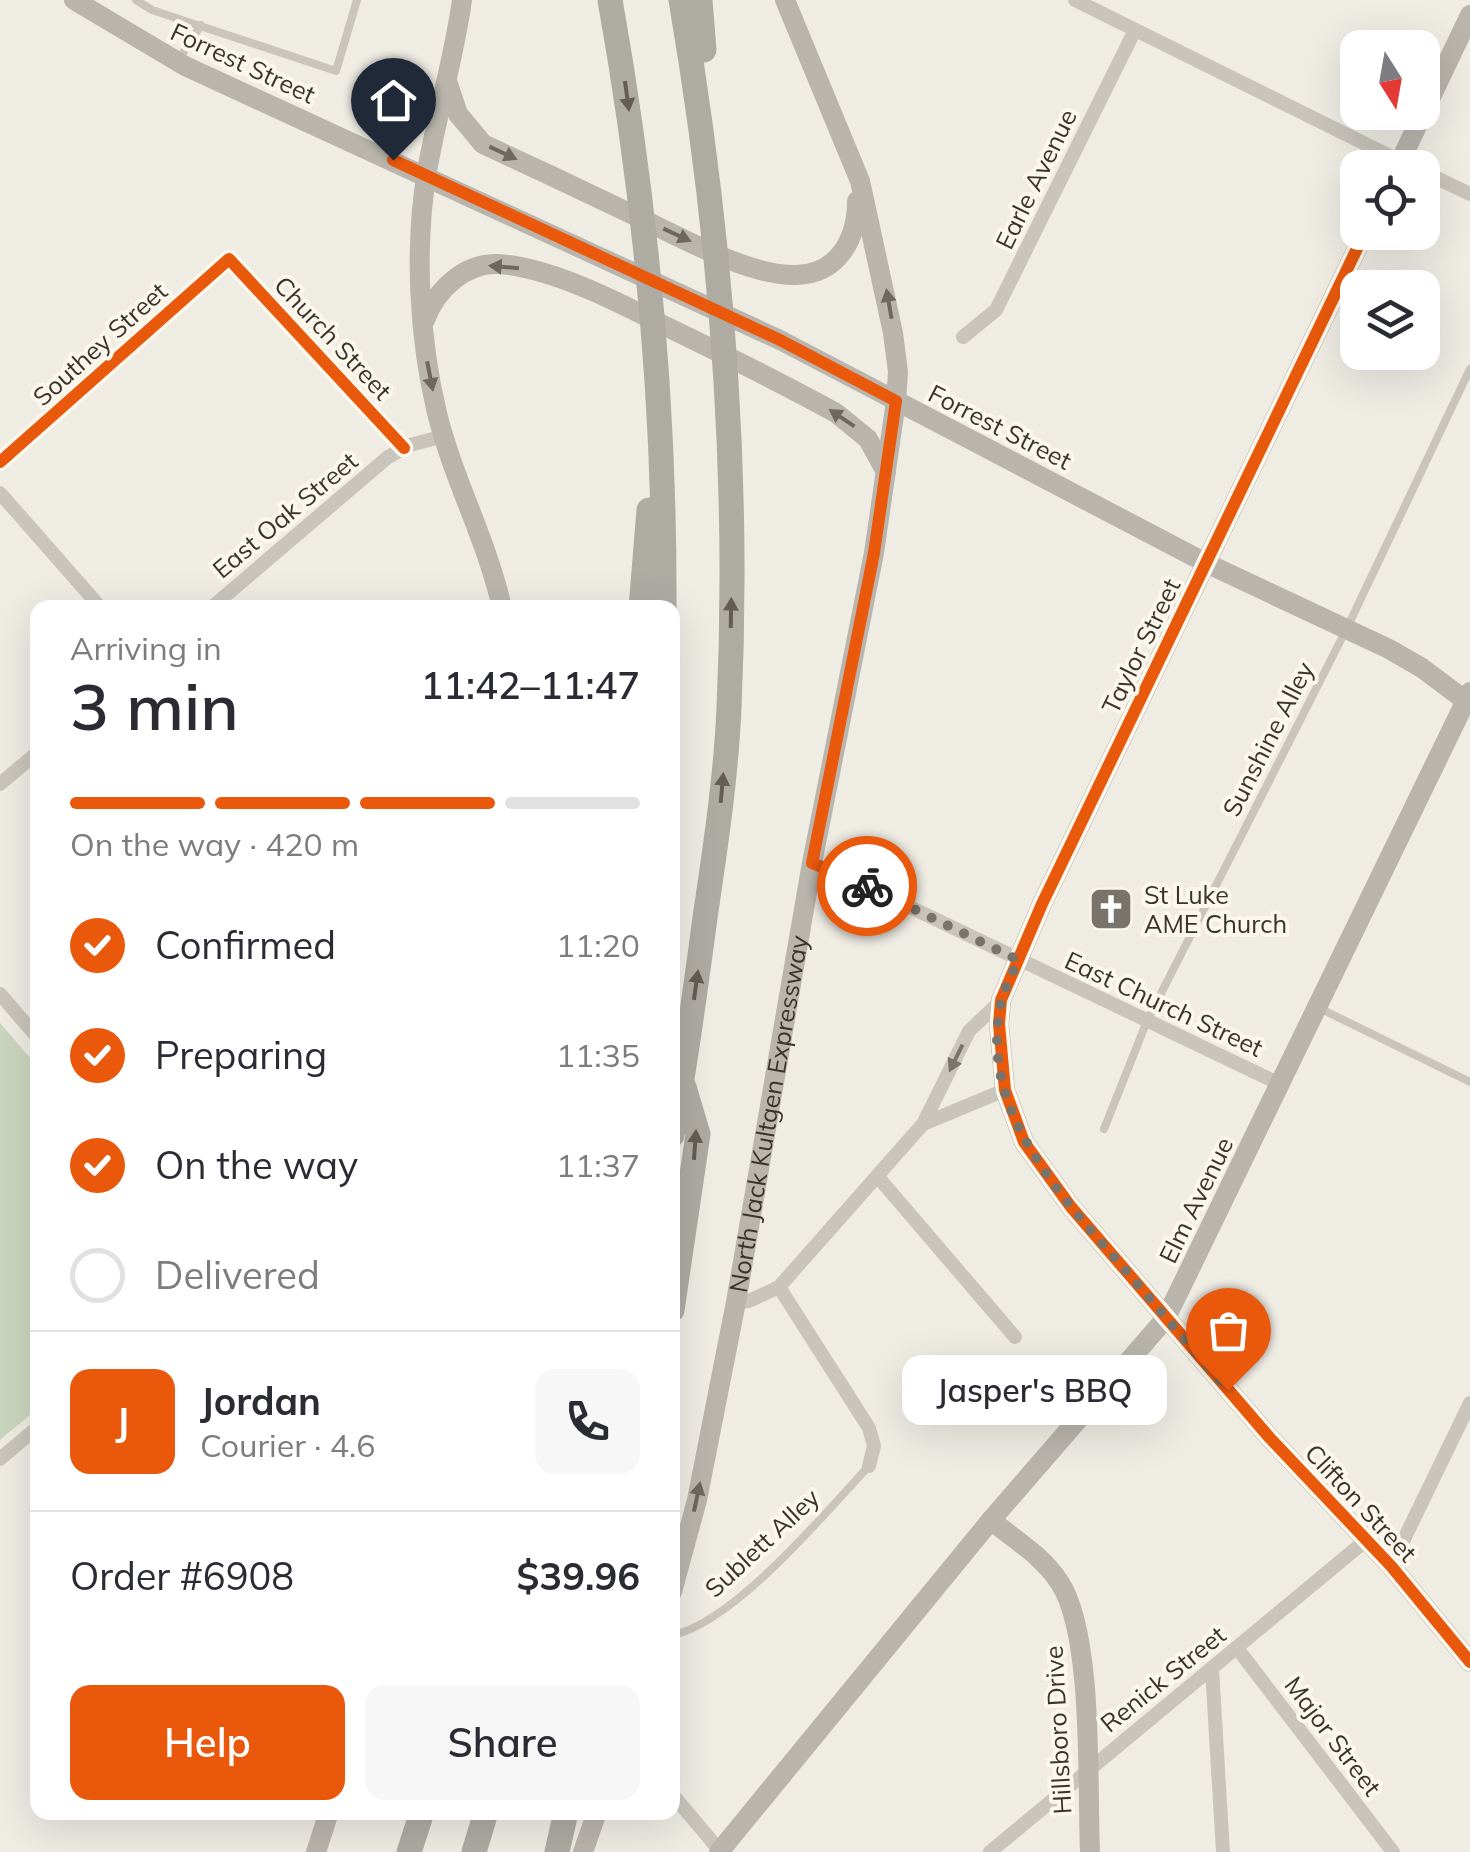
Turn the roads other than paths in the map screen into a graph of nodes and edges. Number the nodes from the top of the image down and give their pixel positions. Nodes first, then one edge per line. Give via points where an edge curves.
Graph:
1 (74, 0) edge
2 (136, 0) edge
3 (358, 0) edge
4 (462, 0) edge
5 (610, 0) edge
6 (681, 0) edge
7 (700, 0) edge
8 (785, 0) edge
9 (1075, 0) edge
10 (1470, 15) edge
11 (201, 25) junction
12 (1135, 30) junction
13 (177, 62) junction
14 (447, 82) junction
15 (1374, 150) edge
16 (1411, 150) edge
17 (856, 169) junction
18 (426, 175) junction
19 (1440, 180) edge
20 (710, 184) junction
21 (1470, 194) edge
22 (1356, 250) edge
23 (229, 259) joint
24 (423, 327) junction
25 (963, 337) dead end
26 (1470, 369) edge
27 (659, 376) junction
28 (896, 401) junction
29 (444, 436) junction
30 (404, 448) junction
31 (0, 462) edge
32 (886, 472) junction
33 (0, 493) edge
34 (1206, 562) junction
35 (94, 600) edge
36 (220, 600) edge
37 (500, 600) edge
38 (642, 600) edge
39 (664, 600) edge
40 (1346, 630) junction
41 (1469, 698) edge
42 (30, 759) edge
43 (0, 784) edge
44 (812, 863) junction
45 (1018, 960) junction
46 (0, 994) edge
47 (1001, 1000) junction
48 (1317, 1008) junction
49 (1147, 1021) junction
50 (30, 1029) edge
51 (683, 1082) junction
52 (1470, 1082) edge
53 (1280, 1084) junction
54 (1004, 1090) junction
55 (680, 1096) edge
56 (923, 1124) junction
57 (1104, 1129) dead end
58 (878, 1177) junction
59 (680, 1256) edge
60 (779, 1286) junction
61 (736, 1302) junction
62 (1166, 1318) junction
63 (1015, 1337) dead end
64 (1470, 1402) edge
65 (30, 1434) edge
66 (0, 1459) edge
67 (869, 1466) joint
68 (991, 1520) junction
69 (1365, 1541) junction
70 (680, 1563) edge
71 (1391, 1566) junction
72 (680, 1633) edge
73 (1237, 1648) junction
74 (1470, 1662) edge
75 (1212, 1668) junction
76 (1086, 1770) junction
77 (680, 1804) edge
78 (326, 1820) edge
79 (419, 1820) edge
80 (484, 1820) edge
81 (564, 1820) edge
82 (593, 1820) edge
83 (316, 1852) edge
84 (409, 1852) edge
85 (474, 1852) edge
86 (557, 1852) edge
87 (583, 1852) edge
88 (720, 1852) edge
89 (990, 1852) edge
90 (1090, 1852) edge
91 (1224, 1852) edge
92 (1393, 1852) edge

1 - 13 main road, Forrest Street
2 - 11 lane
3 - 11 lane via 336,70
4 - 14 main road
5 -> 27 highway via 637,166
6 - 20 highway
7 - 20 highway
8 - 17 main road, North Jack Kultgen Expressway
9 - 12 street
10 - 16 main road
11 - 13 lane
12 - 15 street
12 - 25 street, Earle Avenue via 996,310
13 - 18 main road, Forrest Street
14 -> 17 main road via 458,114 483,144 770,273 818,271 850,244 857,223
14 - 18 main road
28 -> 17 main road, North Jack Kultgen Expressway via 894,332
18 - 24 main road
18 - 28 main road, Forrest Street
19 - 21 street
51 -> 20 highway via 729,710 729,426
22 - 34 main road, Taylor Street
23 - 30 street, Church Street
23 - 31 street, Southey Street
24 -> 29 main road
32 -> 24 main road via 854,425 781,382 597,292 524,269 478,266 447,284
26 - 40 lane, Sunshine Alley
27 - 38 highway
27 - 39 highway
28 - 32 main road, North Jack Kultgen Expressway
28 - 34 main road, Forrest Street
29 - 30 street, East Oak Street
29 - 37 main road
30 - 36 street, East Oak Street
32 - 44 main road, North Jack Kultgen Expressway
33 - 35 street
34 - 40 main road, Forrest Street
34 - 45 main road, Taylor Street
40 - 41 main road, Forrest Street
40 - 49 lane, Sunshine Alley
41 - 48 main road, Elm Avenue
42 - 43 street
44 - 45 street, East Church Street
44 - 61 main road, North Jack Kultgen Expressway
45 - 47 main road, Taylor Street
45 - 49 street, East Church Street
46 - 50 street
47 - 54 main road, Taylor Street
47 -> 56 street, Taylor Street via 969,1032
48 - 52 lane
48 - 53 main road, Elm Avenue
49 - 53 street, East Church Street
49 - 57 lane, Sunshine Alley
51 - 55 highway
59 -> 51 highway via 698,1134
53 - 62 main road, Elm Avenue
54 - 56 street, Taylor Street
54 - 62 main road, Clifton Street via 1039,1165
56 - 58 street, Taylor Street
58 - 60 street, Taylor Street
58 - 63 street
60 - 61 street, Taylor Street
60 - 67 street via 870,1428
70 -> 61 main road, North Jack Kultgen Expressway
62 - 68 main road, Elm Avenue
62 - 69 main road, Clifton Street
64 - 71 street
65 - 66 street
67 - 72 lane, Sublett Alley via 728,1608
68 - 76 main road, Hillsboro Drive via 1049,1568 1070,1603 1083,1671
68 - 88 main road, Elm Avenue
69 - 71 main road, Clifton Street
69 - 73 street, Renick Street
71 - 74 main road, Clifton Street
73 - 75 street, Renick Street
73 - 92 street, Major Street
75 - 76 street, Renick Street
75 - 91 street
76 - 89 street, Renick Street
76 - 90 main road, Hillsboro Drive
77 - 88 street
78 - 83 main road
79 - 84 highway
80 - 85 highway
81 - 86 highway
82 - 87 main road

